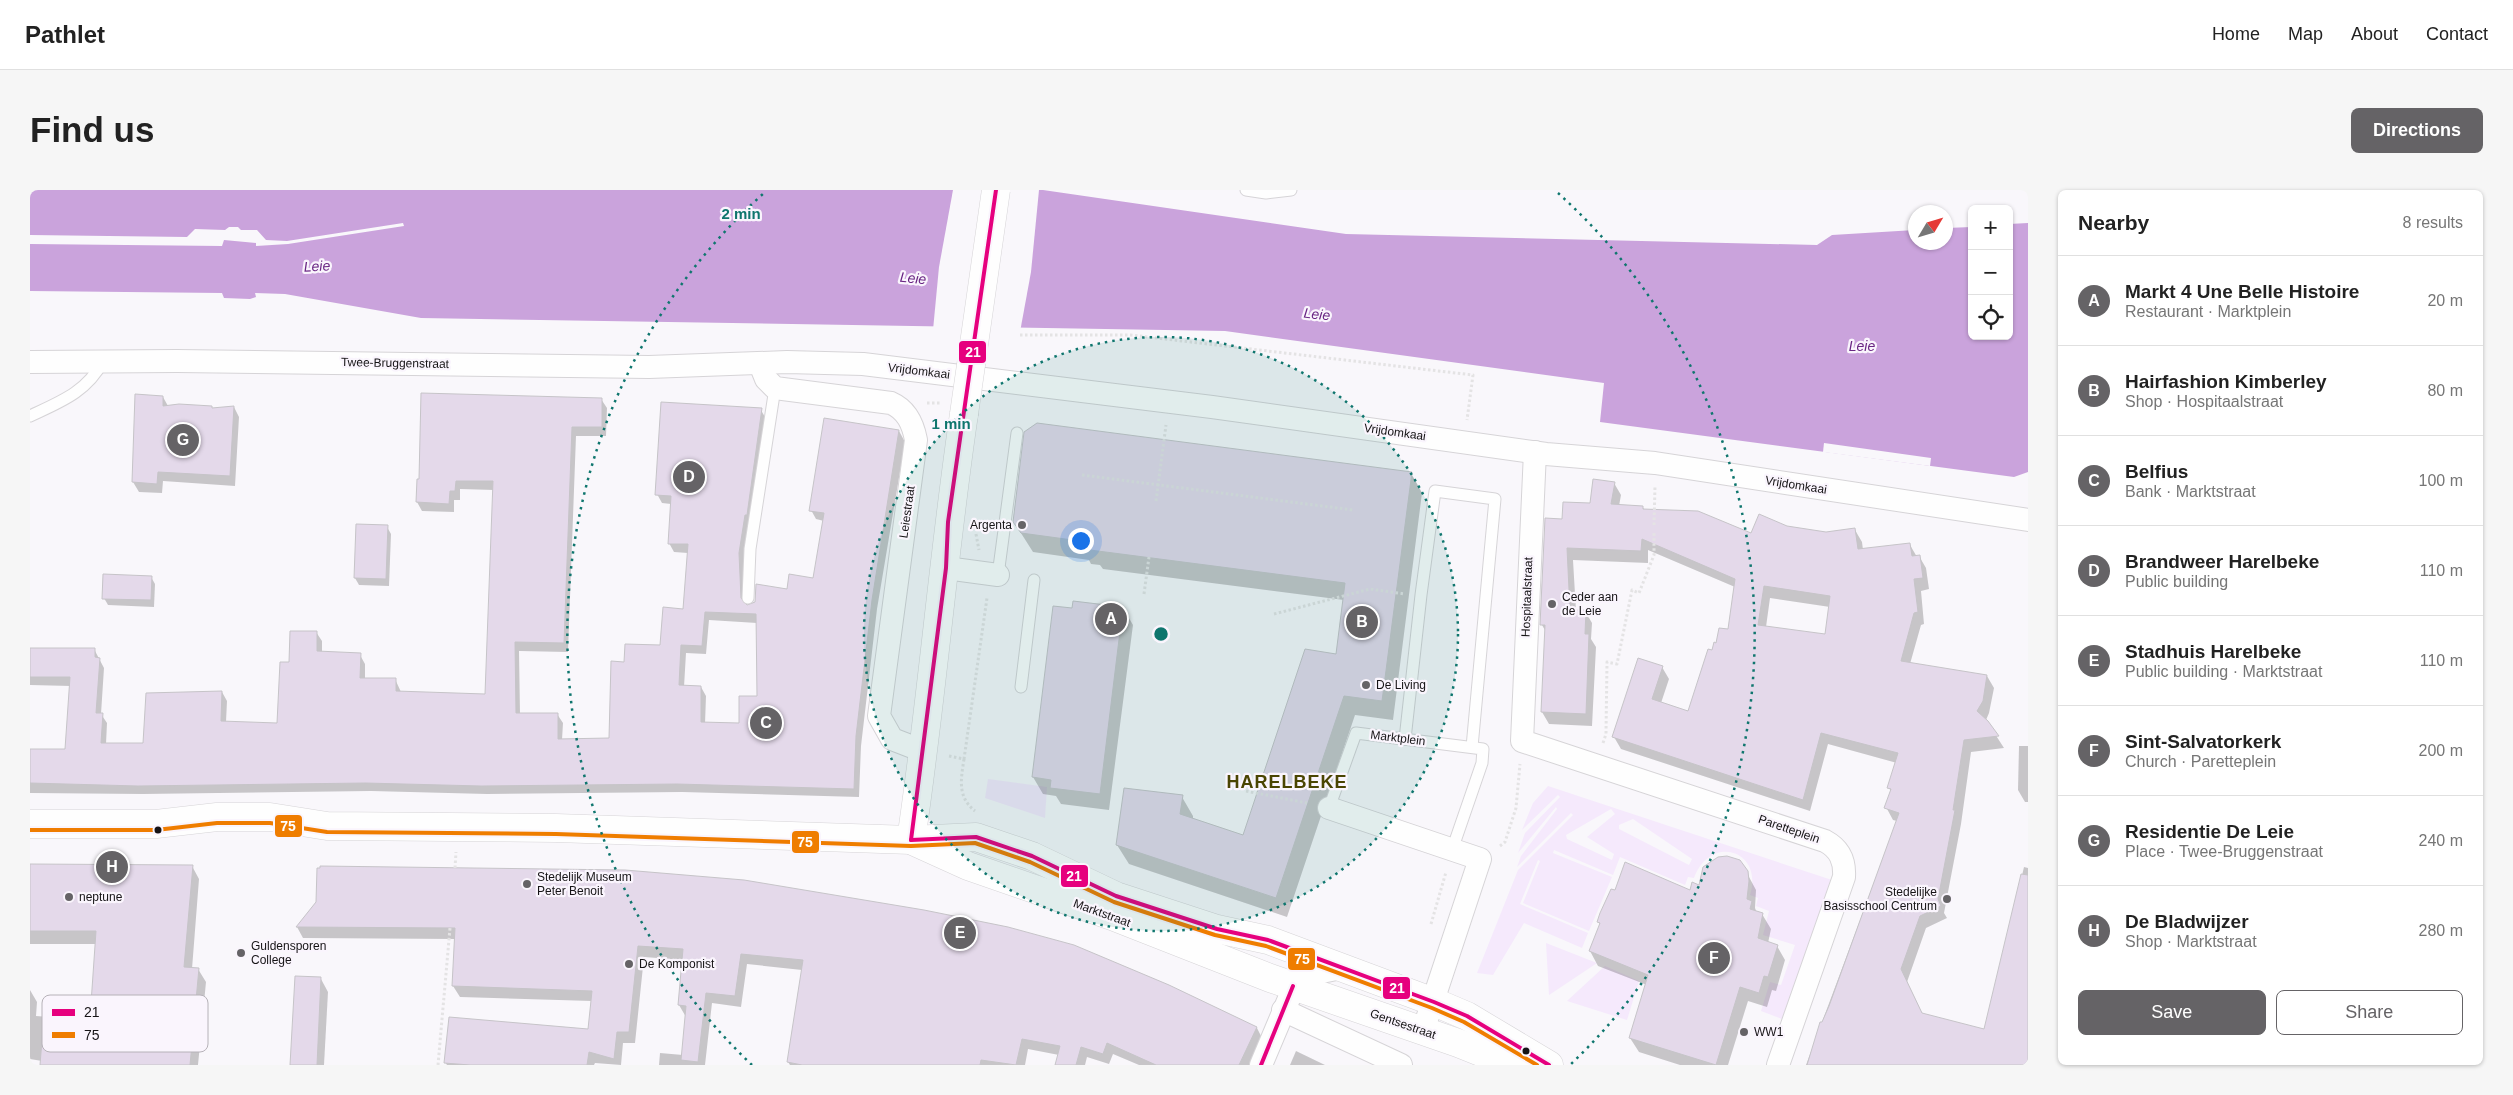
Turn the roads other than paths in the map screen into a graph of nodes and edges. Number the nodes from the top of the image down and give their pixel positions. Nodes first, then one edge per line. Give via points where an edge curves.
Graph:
1 (996, 190) edge
2 (1246, 190) edge
3 (1291, 190) edge
4 (103, 361) junction
5 (30, 362) edge
6 (760, 364) junction
7 (775, 388) junction
8 (30, 416) edge
9 (1017, 434) dead end
10 (1535, 452) junction
11 (2028, 520) edge
12 (946, 568) junction
13 (991, 574) joint
14 (1034, 580) dead end
15 (748, 598) dead end
16 (1021, 687) dead end
17 (1405, 739) junction
18 (1522, 741) joint
19 (913, 747) junction
20 (1472, 747) junction
21 (1329, 808) joint
22 (30, 824) edge
23 (911, 840) junction
24 (1452, 850) junction
25 (1341, 968) junction
26 (1288, 998) junction
27 (1434, 1002) junction
28 (1423, 1031) junction
29 (1261, 1065) edge
30 (1401, 1065) edge
31 (1513, 1065) edge
32 (1549, 1065) edge
33 (1778, 1065) edge

1 - 12 main road, bridge via 948,522
2 - 3 lane via 1266,193
4 - 5 street, Twee-Bruggenstraat
4 - 6 street, Twee-Bruggenstraat via 649,367
4 - 8 lane via 85,387
6 - 7 street via 766,379
6 - 10 street, Vrijdomkaai via 863,364 926,371
7 - 15 lane via 750,549
7 - 19 street, Leiestraat via 891,403 901,408 914,428 916,440 879,716 892,739
9 - 13 lane
10 - 11 street, Vrijdomkaai via 1655,463
10 - 18 street, Hospitaalstraat
12 - 13 street
12 - 19 main road
14 - 16 lane
17 - 20 lane, Marktplein
17 - 20 lane via 1435,491 1495,499
17 - 21 lane, Marktplein via 1356,733
18 - 33 street, Paretteplein via 1598,764 1834,847 1845,866 1844,878
19 - 23 main road
20 - 24 lane via 1483,748 1482,763
21 - 24 street
22 - 23 main road, Marktstraat via 156,824 217,817 260,817 327,826 556,828
23 - 25 main road, Marktstraat via 976,837 1032,856 1116,896 1217,929 1268,940
23 - 26 main road, Marktstraat via 968,866 1112,916
24 - 27 street via 1480,860
25 - 26 street via 1308,975
25 - 27 main road
26 - 28 main road, Gentsestraat
26 - 29 street
26 - 30 street
27 - 28 street
27 - 32 main road via 1467,1016
28 - 31 main road, Gentsestraat

